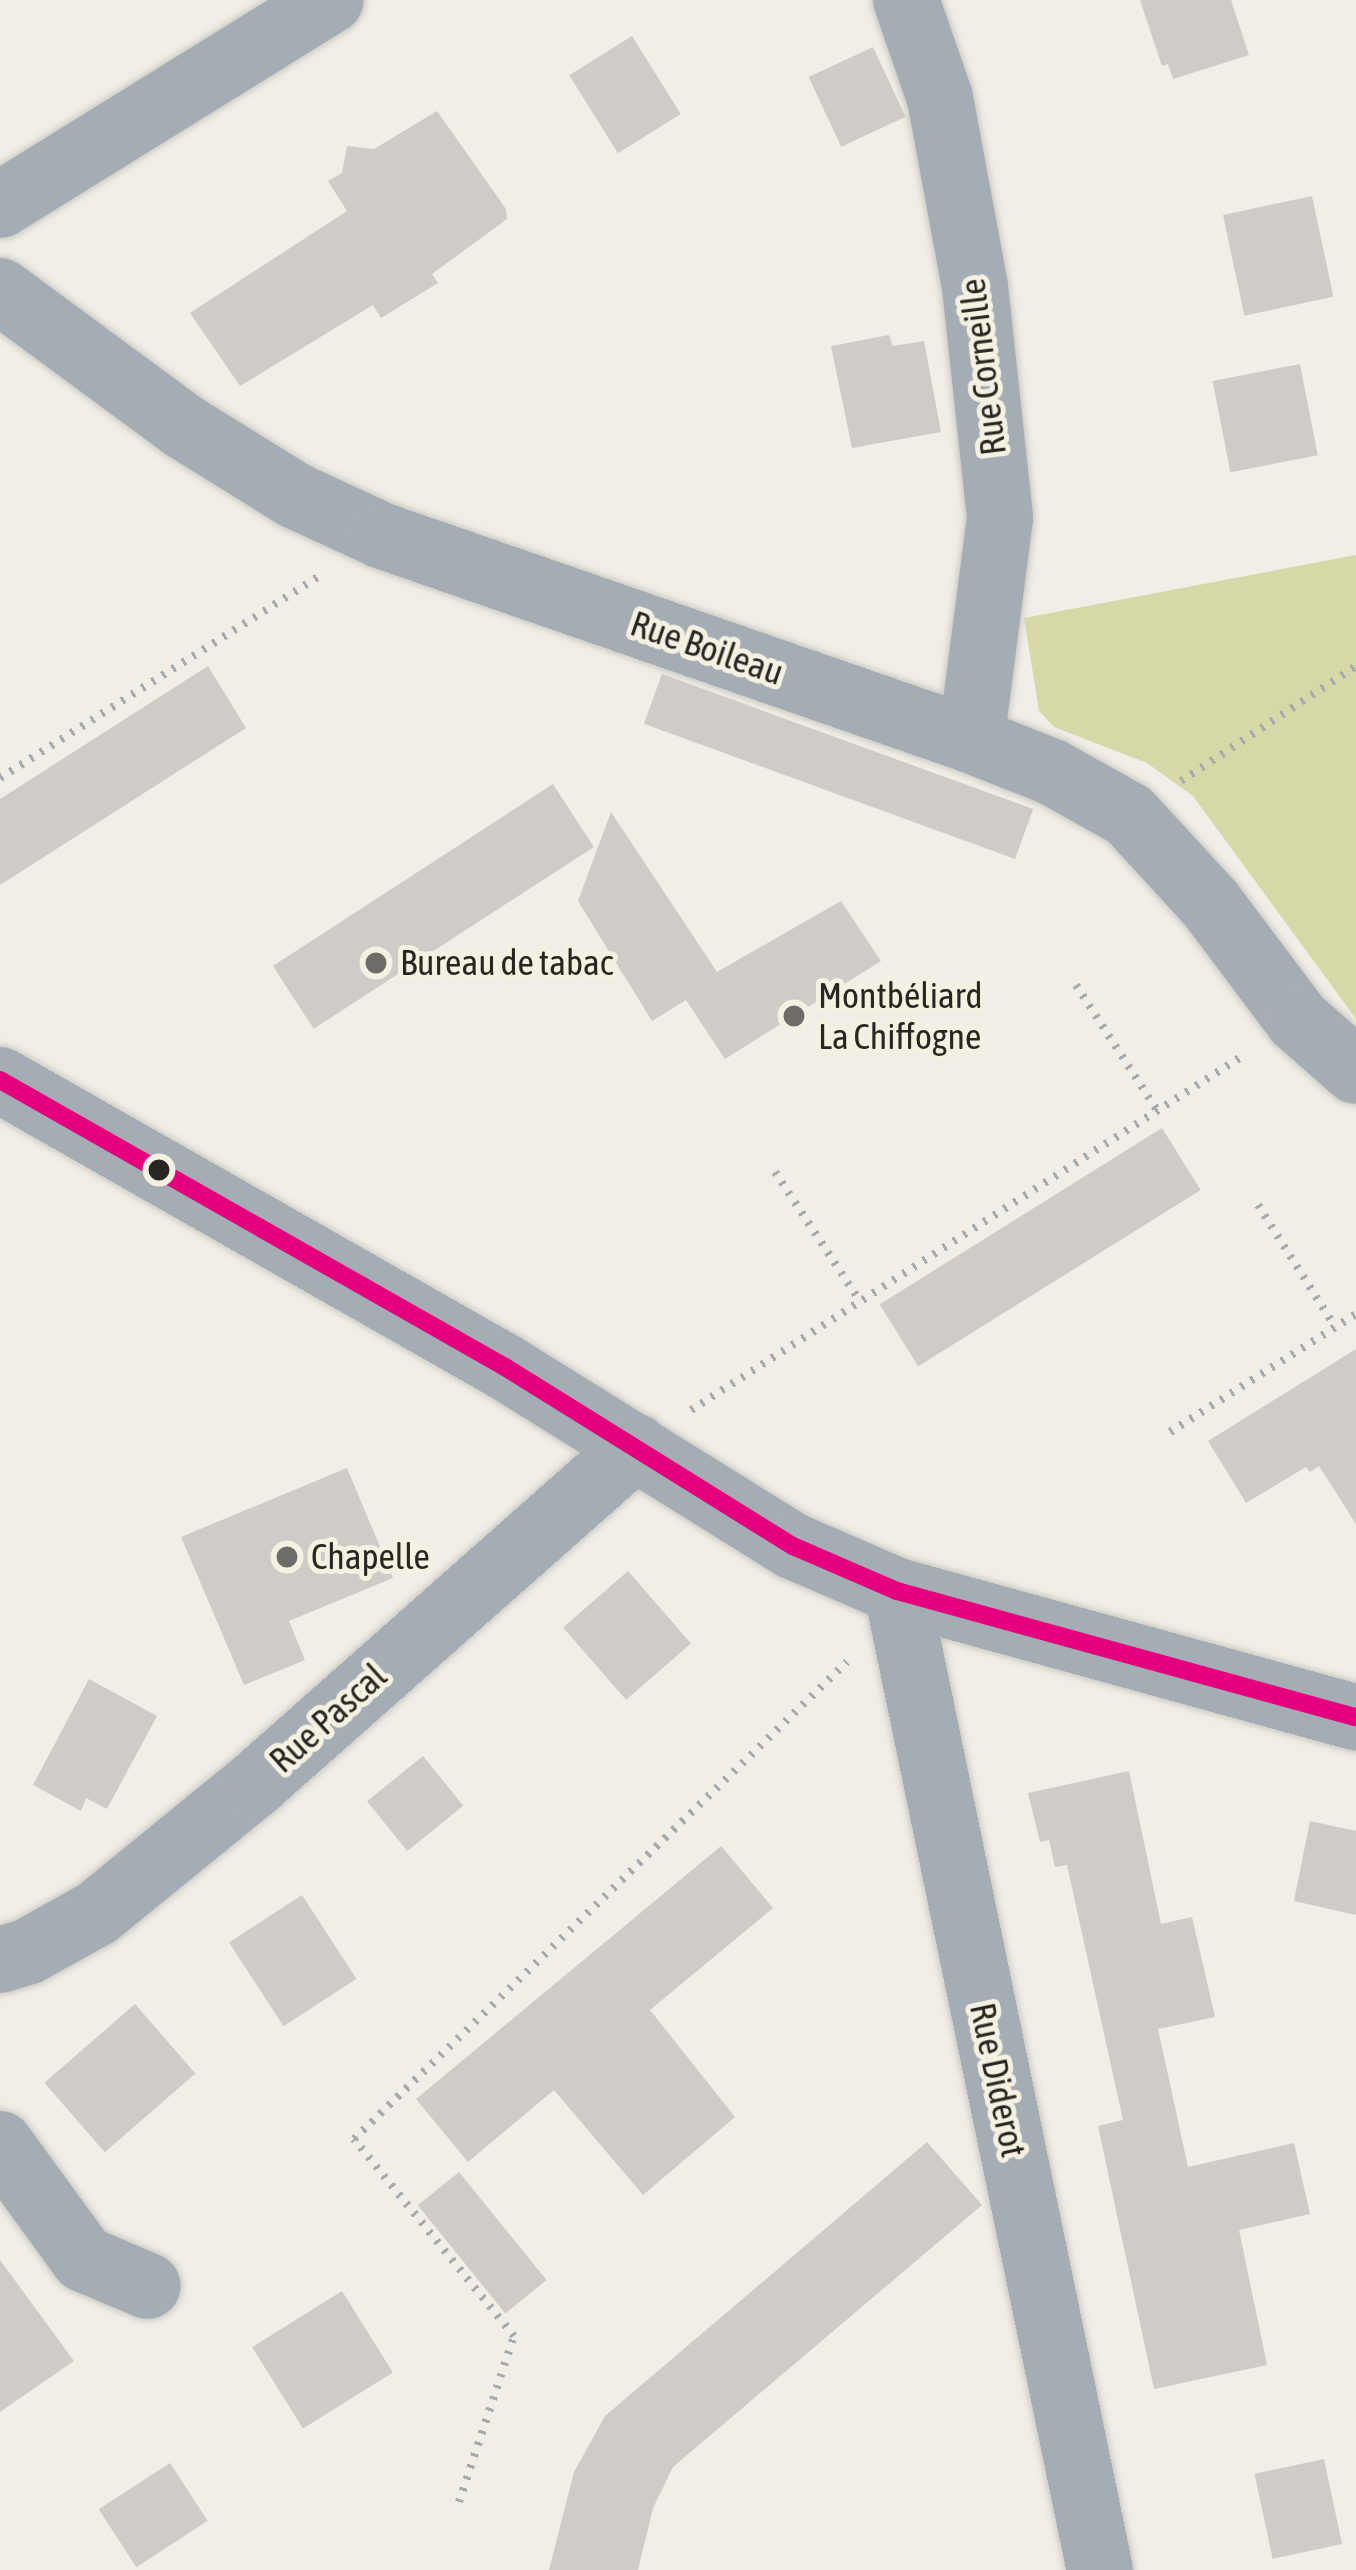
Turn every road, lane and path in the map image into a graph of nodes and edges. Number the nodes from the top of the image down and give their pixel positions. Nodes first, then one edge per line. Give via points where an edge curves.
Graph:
1 (906, 0) edge
2 (323, 2) edge
3 (0, 206) edge
4 (0, 291) edge
5 (383, 536) junction
6 (1356, 666) edge
7 (971, 740) junction
8 (0, 778) edge
9 (1129, 815) junction
10 (1076, 986) dead end
11 (1298, 1020) junction
12 (1356, 1071) edge
13 (0, 1080) edge
14 (1157, 1110) junction
15 (775, 1172) dead end
16 (1258, 1205) dead end
17 (860, 1300) junction
18 (1356, 1314) edge
19 (1334, 1327) junction
20 (1170, 1432) dead end
21 (636, 1447) junction
22 (897, 1591) junction
23 (862, 1647) dead end
24 (1356, 1718) edge
25 (0, 1960) edge
26 (0, 2144) edge
27 (148, 2286) dead end
28 (459, 2502) dead end
29 (1100, 2570) edge

1 - 7 street, Rue Corneille via 940,98 975,287 1000,518
2 - 3 street
4 - 5 street, Rue Boileau via 183,426 296,496
5 - 7 street, Rue Boileau
5 - 8 path
6 - 9 path
7 - 9 street, Rue Boileau
9 - 11 street, Rue Boileau via 1210,903
10 - 14 path
11 - 12 street, Rue Boileau
11 - 14 path
13 - 21 street
14 - 17 path
15 - 17 path
16 - 19 path
17 - 21 path
18 - 19 path
19 - 20 path
21 - 22 street via 793,1546
21 - 25 street, Rue Pascal via 97,1913
22 - 24 street
22 - 29 street, Rue Diderot
23 - 28 path via 354,2139 514,2336
26 - 27 street via 84,2259

